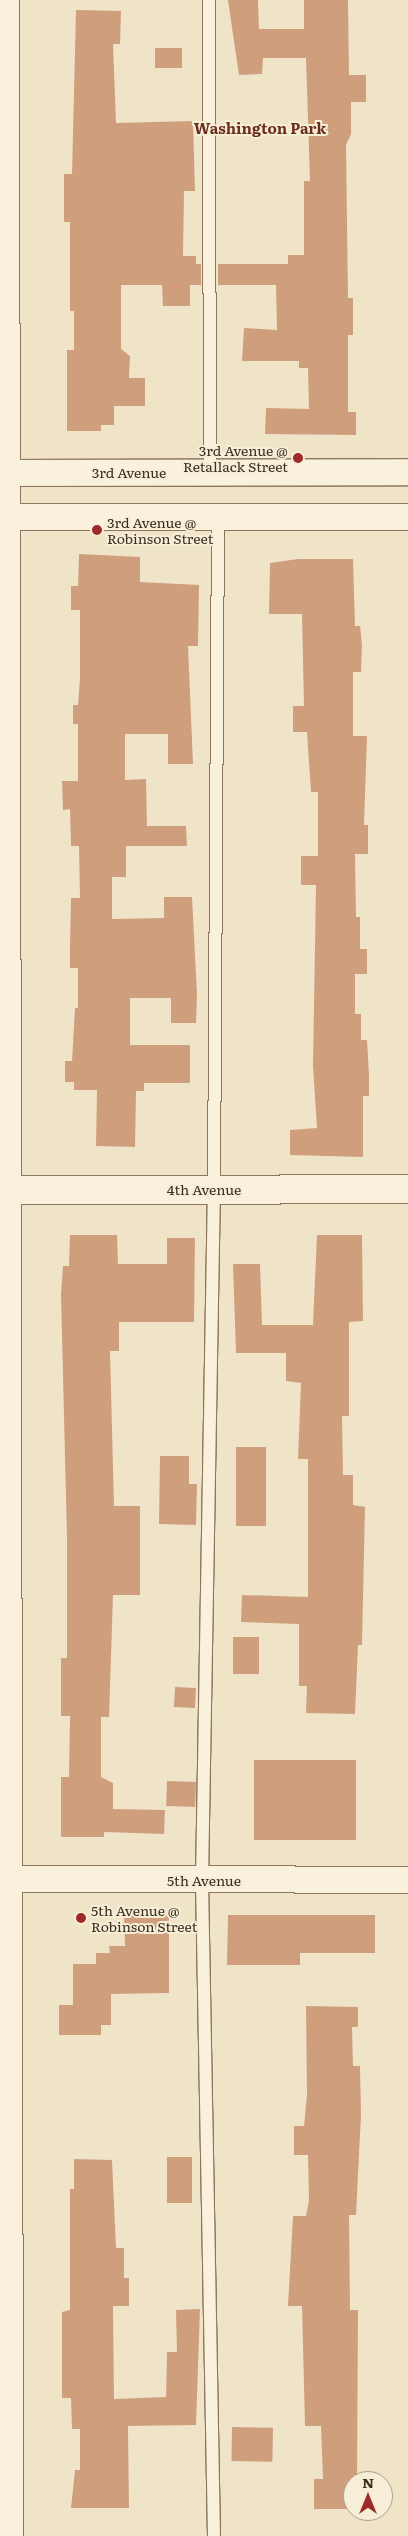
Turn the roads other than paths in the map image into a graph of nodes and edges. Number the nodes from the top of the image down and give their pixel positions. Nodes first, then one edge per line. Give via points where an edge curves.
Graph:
1 (6, 0) edge
2 (209, 0) edge
3 (210, 472) junction
4 (408, 472) edge
5 (4, 473) edge
6 (4, 517) edge
7 (218, 517) junction
8 (408, 517) edge
9 (214, 1189) junction
10 (408, 1189) edge
11 (4, 1190) edge
12 (6, 1879) edge
13 (202, 1880) junction
14 (408, 1880) edge
15 (10, 2536) edge
16 (214, 2536) edge

1 - 5 street
2 - 3 lane
3 - 4 street, 3rd Avenue
3 - 5 street, 3rd Avenue
5 - 6 street
6 - 7 street
6 - 11 street
7 - 8 street
7 - 9 lane
9 - 10 street, 4th Avenue
9 - 11 street, 4th Avenue
9 - 13 lane
11 - 12 street
12 - 13 street, 5th Avenue
12 - 15 street
13 - 14 street, 5th Avenue
13 - 16 lane

